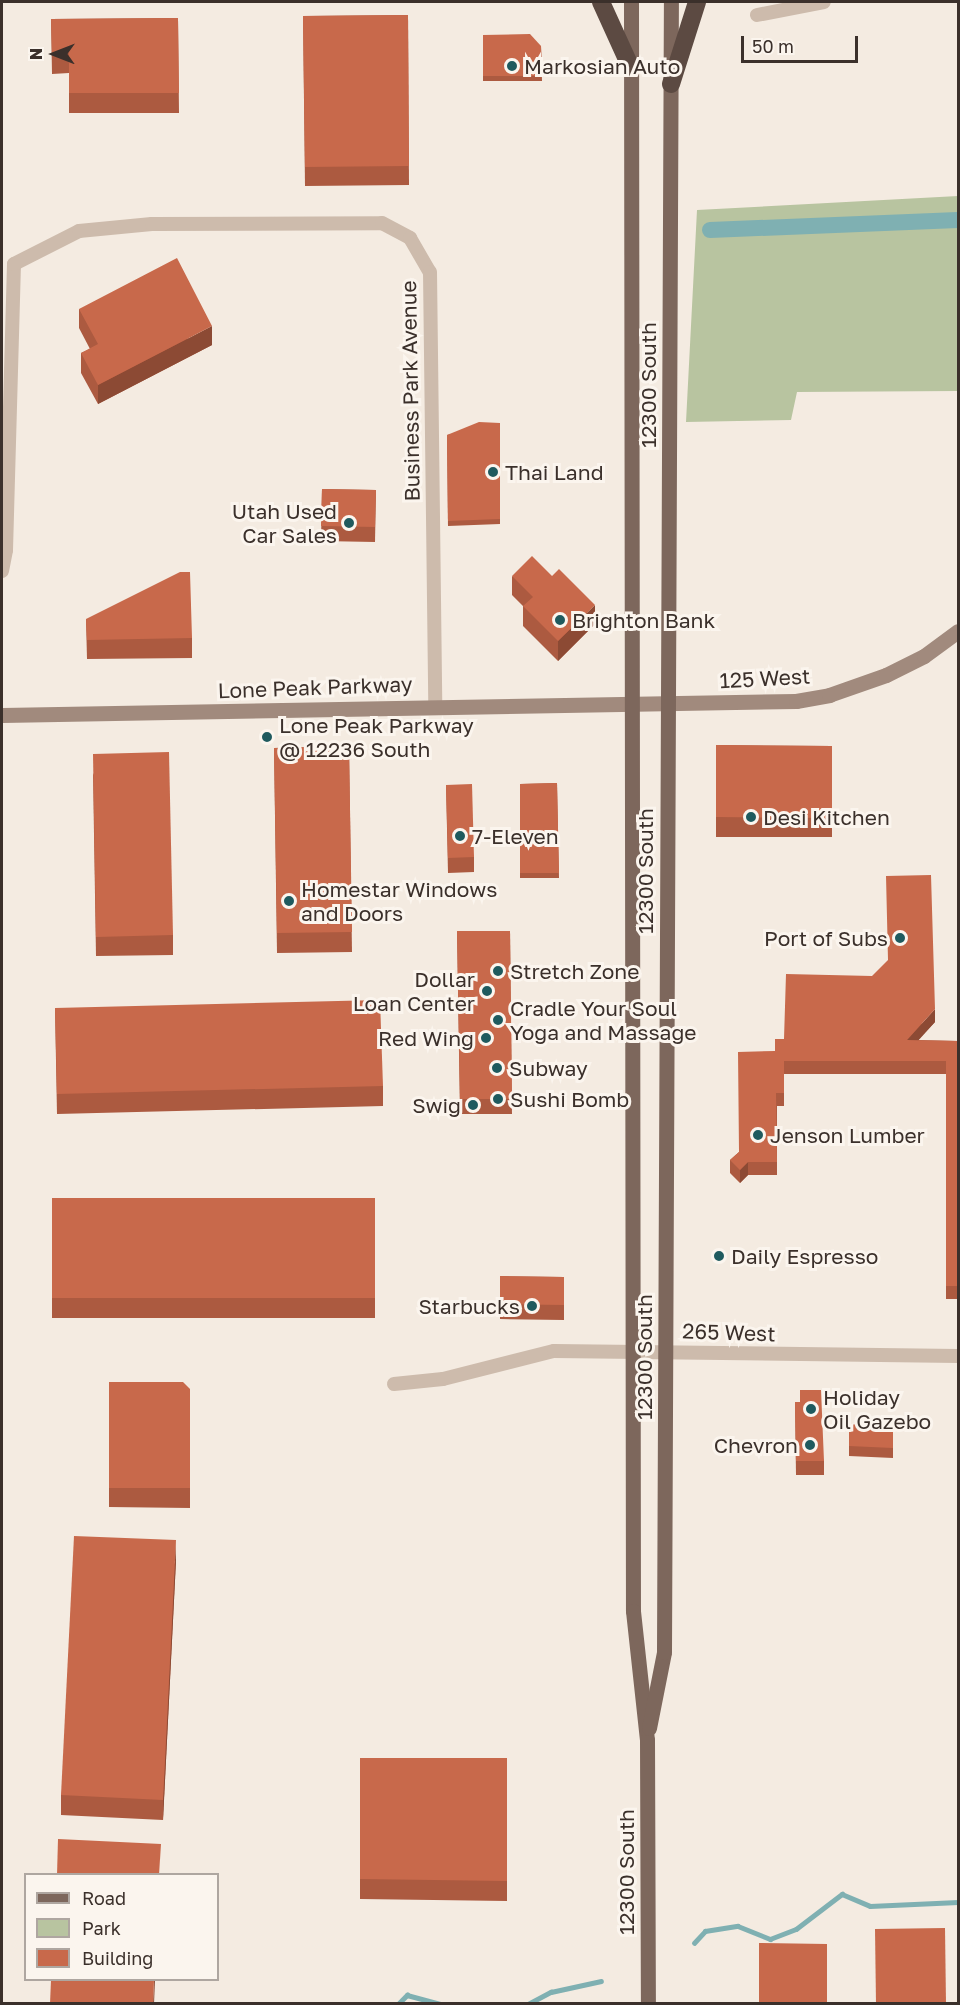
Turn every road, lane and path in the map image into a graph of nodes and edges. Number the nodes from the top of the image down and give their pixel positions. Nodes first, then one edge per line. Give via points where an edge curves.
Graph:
1 (601, 2) edge
2 (631, 2) edge
3 (671, 2) edge
4 (697, 2) edge
5 (824, 2) edge
6 (757, 15) dead end
7 (631, 68) junction
8 (671, 84) junction
9 (2, 572) edge
10 (958, 631) edge
11 (630, 702) junction
12 (667, 702) junction
13 (435, 704) junction
14 (2, 715) edge
15 (633, 1351) junction
16 (665, 1351) junction
17 (958, 1356) edge
18 (394, 1384) dead end
19 (647, 1740) junction
20 (648, 2004) edge

1 - 7 highway
2 - 7 main road, 12300 South
3 - 8 main road, 12300 South
4 - 8 highway
5 - 6 street
7 - 11 main road, 12300 South
8 - 12 main road, 12300 South
9 - 13 street, Business Park Avenue via 14,264 79,231 152,224 382,223 410,238 430,272
10 - 12 main road, 125 West via 904,667 830,695 784,701
11 - 12 main road, 125 West
11 - 13 main road, Lone Peak Parkway
11 - 15 main road, 12300 South
12 - 16 main road, 12300 South
13 - 14 main road, Lone Peak Parkway
15 - 16 street, 265 West
15 - 18 street, 265 West via 554,1351 443,1379
15 - 19 main road, 12300 South via 633,1611
16 - 17 street, 265 West
16 - 19 main road, 12300 South via 664,1652
19 - 20 main road, 12300 South

